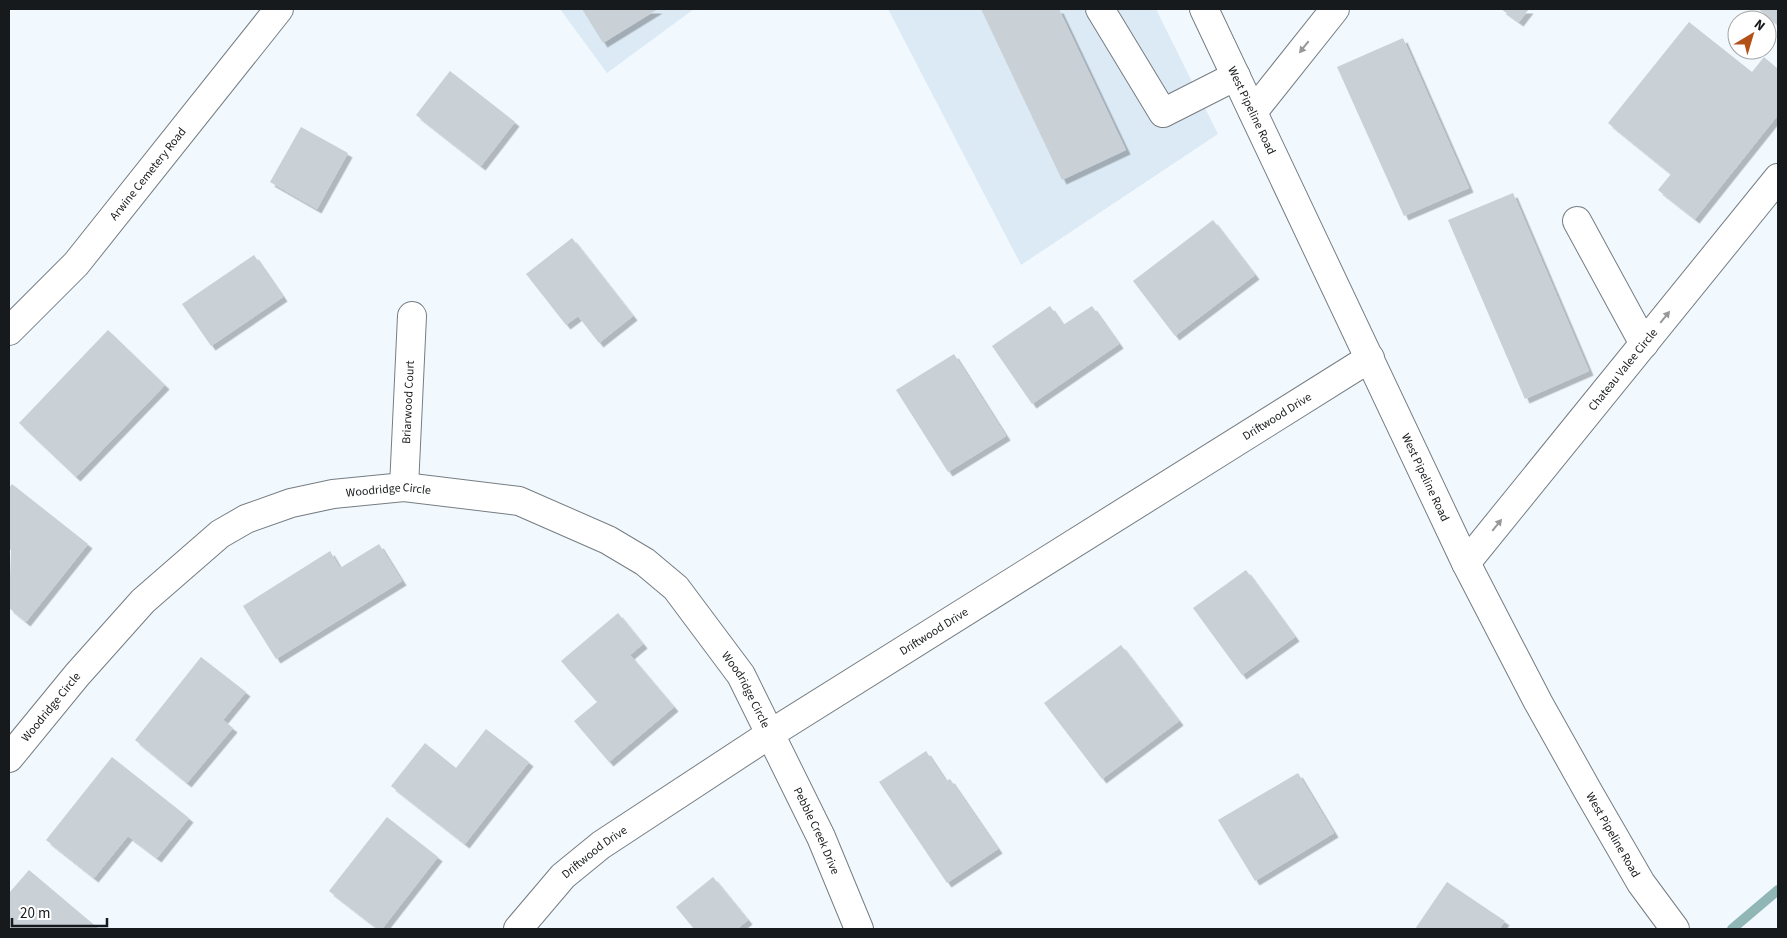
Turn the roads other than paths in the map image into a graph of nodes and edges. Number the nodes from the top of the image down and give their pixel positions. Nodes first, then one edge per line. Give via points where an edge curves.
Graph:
1 (279, 9) edge
2 (1100, 9) edge
3 (1204, 9) edge
4 (1335, 9) edge
5 (1236, 76) junction
6 (1253, 112) junction
7 (1778, 178) edge
8 (1577, 221) dead end
9 (412, 316) dead end
10 (9, 331) edge
11 (1644, 344) junction
12 (1370, 358) junction
13 (404, 487) junction
14 (1466, 563) junction
15 (770, 734) junction
16 (9, 758) edge
17 (518, 929) edge
18 (859, 929) edge
19 (1674, 929) edge

1 - 10 street, Arwine Cemetery Road via 76,264
2 - 5 street via 1163,113
3 - 5 street, West Pipeline Road
4 -> 6 street
5 - 6 street, West Pipeline Road
6 - 12 street, West Pipeline Road
11 -> 7 street, Chateau Valee Circle
8 - 11 street
9 - 13 street, Briarwood Court
14 -> 11 street, Chateau Valee Circle
12 - 14 street, West Pipeline Road
12 - 15 street, Driftwood Drive
13 - 15 street, Woodridge Circle via 519,501 608,540 645,562 676,588 741,675
13 - 16 street, Woodridge Circle via 333,494 291,503 246,519 220,534 143,601
14 - 19 street, West Pipeline Road via 1538,702 1641,883
15 - 17 street, Driftwood Drive via 601,845 563,876
15 - 18 street, Pebble Creek Drive via 822,836

